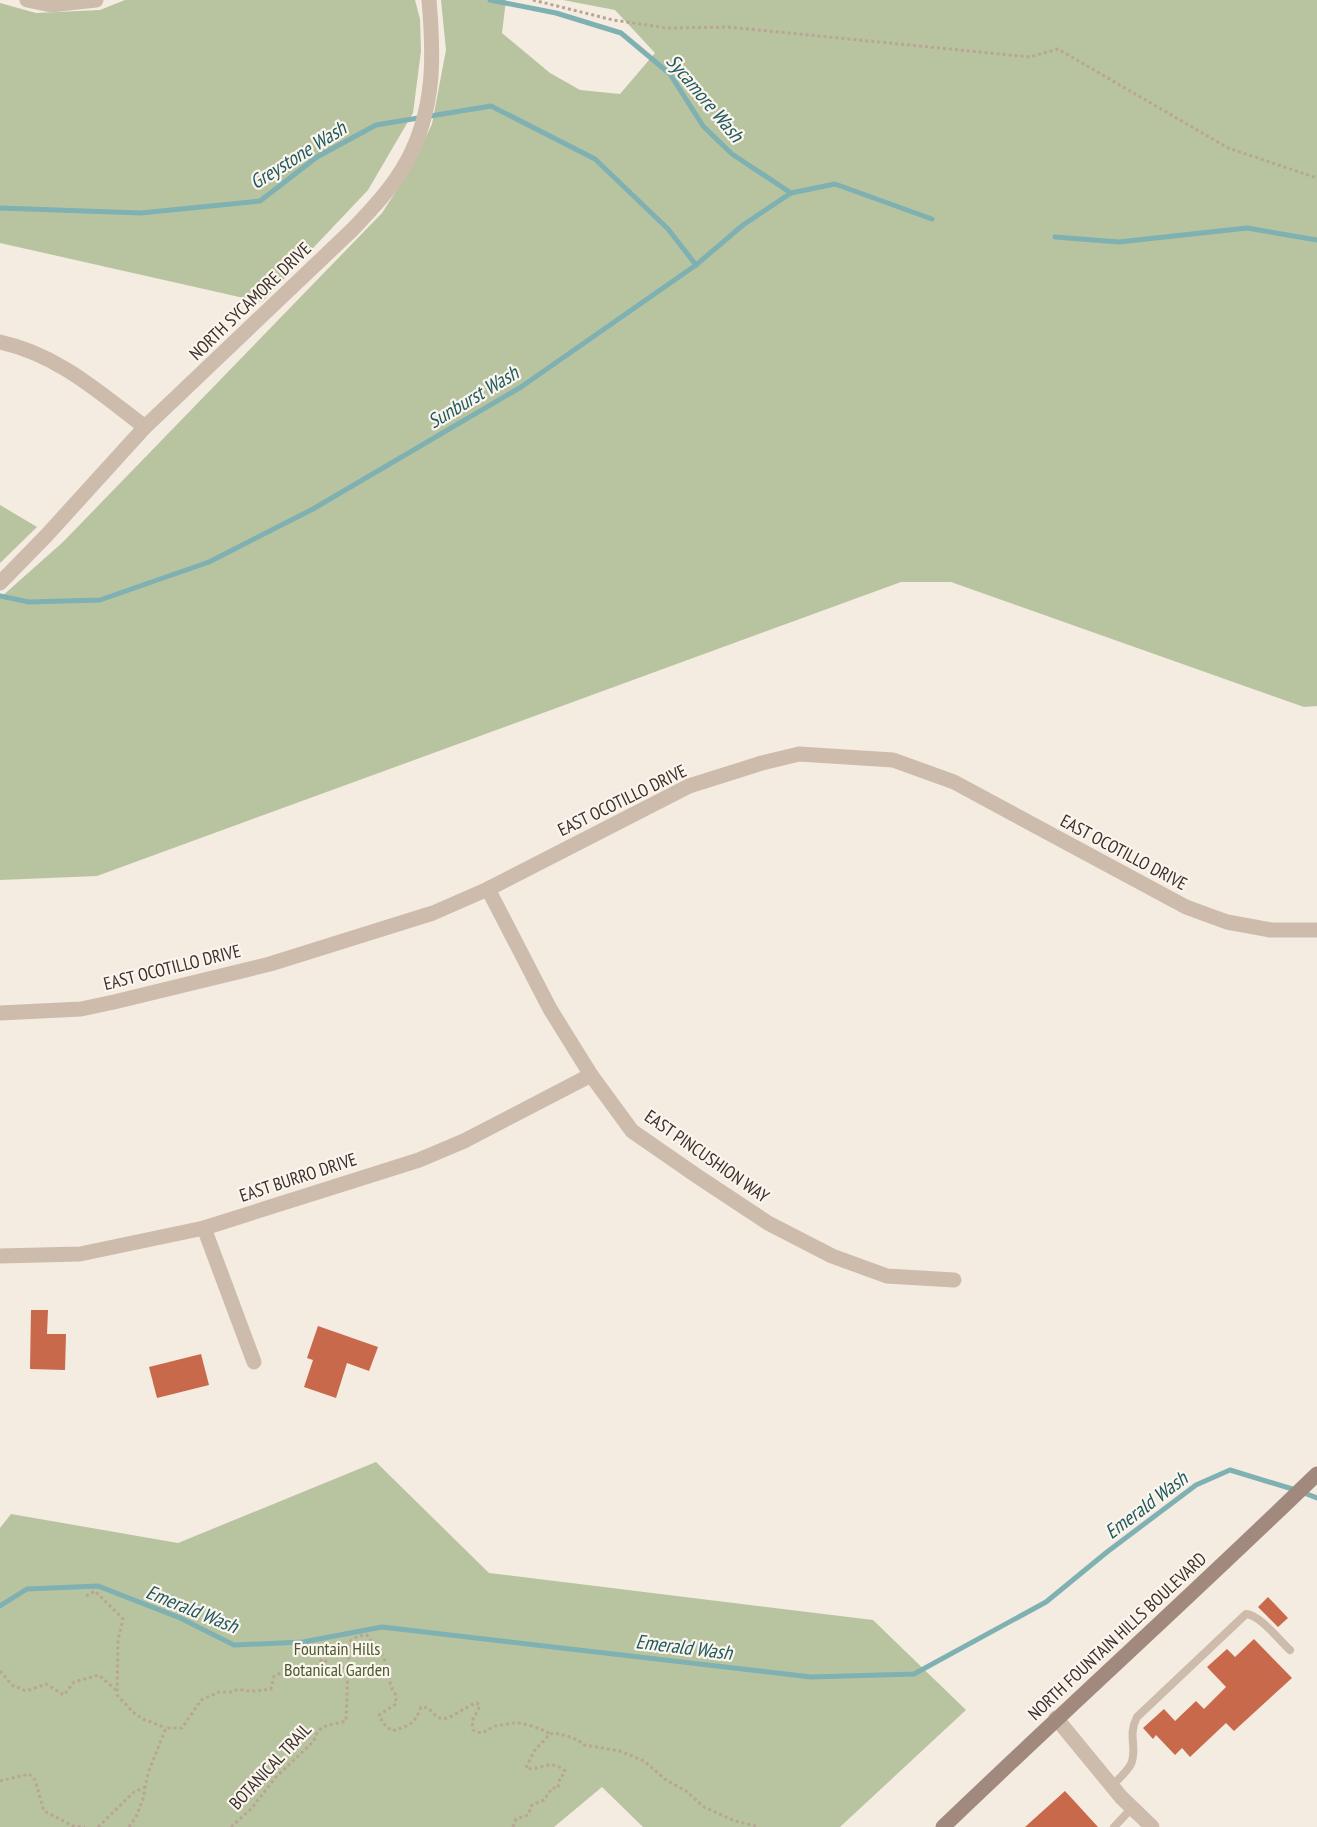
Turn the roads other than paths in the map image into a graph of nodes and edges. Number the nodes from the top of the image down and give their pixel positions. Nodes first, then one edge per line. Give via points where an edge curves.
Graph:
1 (27, 0) edge
2 (96, 0) edge
3 (429, 0) edge
4 (0, 342) edge
5 (146, 427) junction
6 (0, 583) edge
7 (488, 889) junction
8 (1317, 930) edge
9 (0, 1013) edge
10 (591, 1074) junction
11 (204, 1228) junction
12 (0, 1256) edge
13 (954, 1280) dead end
14 (254, 1362) dead end
15 (1317, 1473) edge
16 (1290, 1650) dead end
17 (1056, 1718) junction
18 (1112, 1786) junction
19 (1132, 1808) junction
20 (943, 1827) edge
21 (1114, 1827) edge
22 (1152, 1827) edge

1 - 2 street via 51,5
3 - 5 street, NORTH SYCAMORE DRIVE via 434,57 430,92 421,129 406,162 352,230
4 - 5 street via 43,355
5 - 6 street, NORTH SYCAMORE DRIVE
7 - 8 street, EAST OCOTILLO DRIVE via 689,786 799,754 831,755 892,760 954,782 1186,908 1227,922 1271,930
7 - 9 street, EAST OCOTILLO DRIVE via 433,913 258,966 81,1009
7 - 10 street, EAST PINCUSHION WAY via 550,1009
10 - 11 street, EAST BURRO DRIVE via 464,1142
10 - 13 street, EAST PINCUSHION WAY via 632,1131 768,1223 832,1256 886,1276
11 - 12 street, EAST BURRO DRIVE via 80,1254
11 - 14 street
15 - 17 main road, NORTH FOUNTAIN HILLS BOULEVARD
16 - 18 lane via 1259,1619 1246,1614 1137,1717 1131,1727 1131,1763
17 - 18 street
17 - 20 main road, NORTH FOUNTAIN HILLS BOULEVARD
18 - 19 street
19 - 21 lane
19 - 22 street

